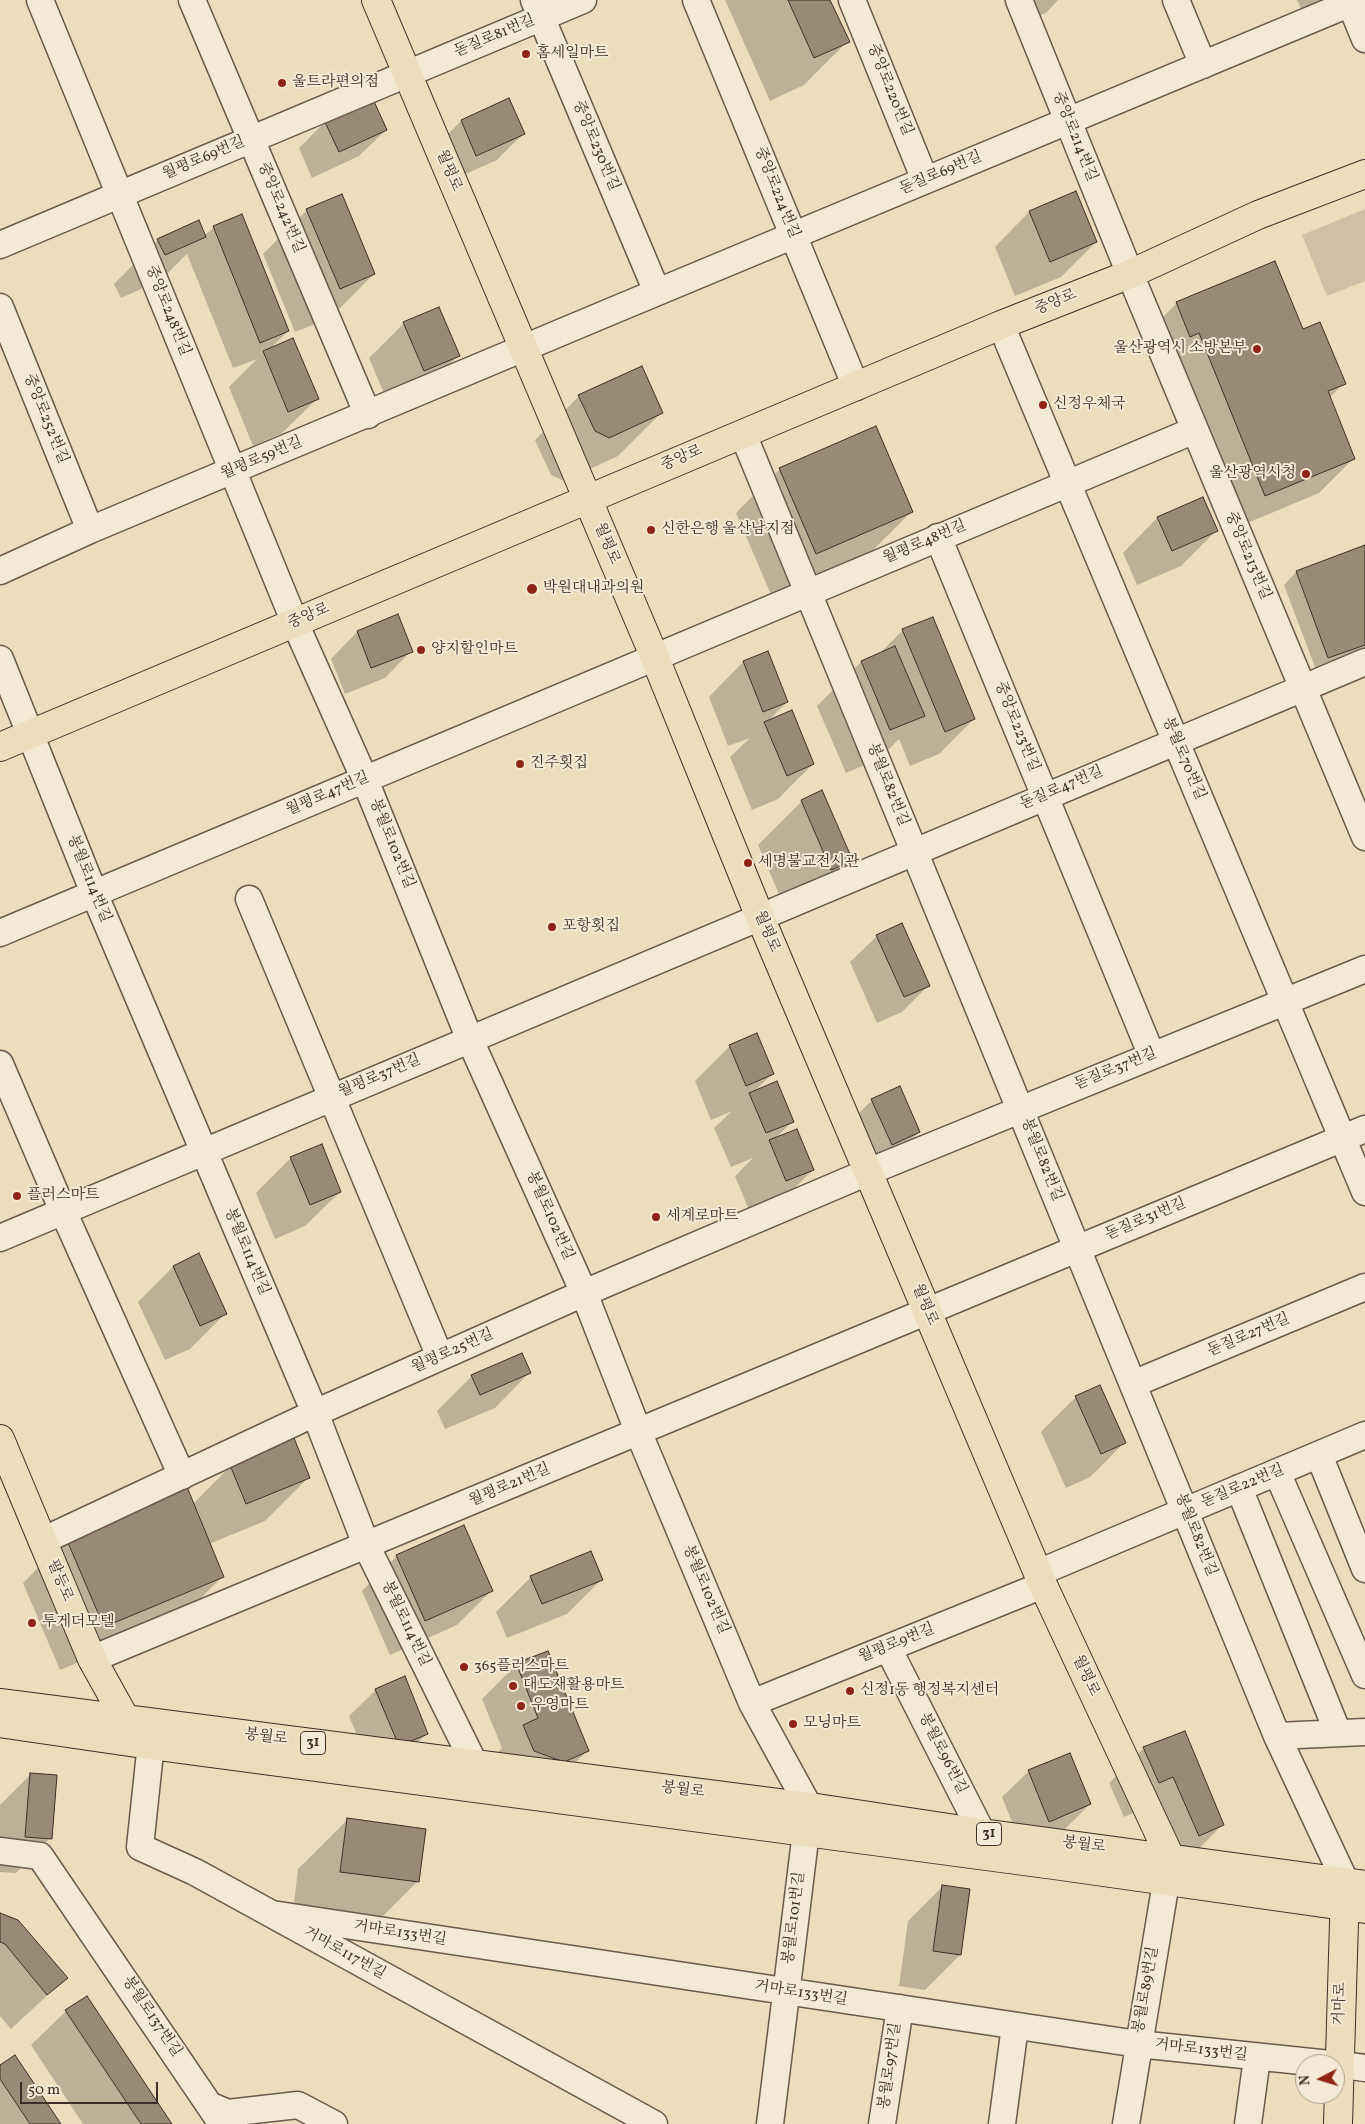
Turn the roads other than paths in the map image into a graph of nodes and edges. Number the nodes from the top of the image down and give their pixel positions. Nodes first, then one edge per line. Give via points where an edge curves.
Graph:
1 (40, 0) edge
2 (192, 0) edge
3 (376, 0) edge
4 (583, 0) edge
5 (696, 0) edge
6 (852, 0) edge
7 (1019, 0) edge
8 (1176, 0) edge
9 (1352, 1) edge
10 (538, 9) edge
11 (1365, 39) edge
12 (1203, 65) junction
13 (407, 74) junction
14 (1068, 121) junction
15 (251, 139) junction
16 (1365, 174) edge
17 (926, 180) junction
18 (119, 195) junction
19 (793, 235) junction
20 (0, 245) edge
21 (1130, 274) junction
22 (657, 292) junction
23 (0, 307) edge
24 (1001, 325) junction
25 (524, 350) junction
26 (856, 387) junction
27 (368, 415) junction
28 (1195, 430) junction
29 (743, 434) junction
30 (232, 471) junction
31 (1067, 484) junction
32 (587, 500) junction
33 (90, 530) junction
34 (938, 538) junction
35 (0, 571) edge
36 (808, 593) junction
37 (294, 623) junction
38 (655, 658) junction
39 (0, 659) edge
40 (1365, 662) edge
41 (1303, 688) junction
42 (29, 735) junction
43 (1176, 742) junction
44 (0, 747) edge
45 (365, 780) junction
46 (1045, 797) junction
47 (1365, 837) edge
48 (915, 852) junction
49 (94, 893) junction
50 (249, 899) dead end
51 (760, 917) junction
52 (0, 933) edge
53 (1365, 968) edge
54 (1285, 1001) junction
55 (470, 1040) junction
56 (1152, 1056) junction
57 (0, 1064) edge
58 (333, 1097) junction
59 (1021, 1110) junction
60 (1354, 1134) edge
61 (202, 1151) junction
62 (868, 1172) junction
63 (1365, 1192) edge
64 (63, 1211) junction
65 (0, 1238) edge
66 (1078, 1248) junction
67 (1365, 1287) edge
68 (584, 1294) junction
69 (926, 1311) junction
70 (440, 1357) junction
71 (1133, 1384) junction
72 (315, 1413) junction
73 (638, 1431) junction
74 (1365, 1435) edge
75 (0, 1439) edge
76 (1319, 1455) junction
77 (1277, 1472) junction
78 (182, 1476) junction
79 (1239, 1488) junction
80 (1185, 1511) junction
81 (42, 1541) junction
82 (367, 1546) junction
83 (1365, 1569) edge
84 (1040, 1579) junction
85 (888, 1648) junction
86 (92, 1659) junction
87 (1365, 1675) edge
88 (752, 1702) junction
89 (0, 1703) edge
90 (126, 1720) junction
91 (0, 1723) edge
92 (1365, 1732) edge
93 (1338, 1733) junction
94 (152, 1734) junction
95 (1277, 1736) junction
96 (474, 1764) junction
97 (744, 1811) junction
98 (807, 1819) junction
99 (982, 1833) junction
100 (0, 1850) edge
101 (1168, 1869) junction
102 (1355, 1896) edge
103 (272, 1914) junction
104 (786, 1991) junction
105 (900, 2008) junction
106 (1015, 2026) junction
107 (1138, 2044) junction
108 (1343, 2054) edge
109 (1256, 2058) junction
110 (1295, 2061) edge
111 (1339, 2104) edge
112 (216, 2115) edge
113 (334, 2124) edge
114 (654, 2124) edge
115 (770, 2124) edge
116 (882, 2124) edge
117 (1002, 2124) edge
118 (1126, 2124) edge
119 (1248, 2124) edge
120 (1338, 2124) edge

1 - 18 street, 중앙로248번길
2 - 15 street, 중앙로242번길
3 - 13 main road, 월평로
4 - 10 street, 돋질로81번길
5 - 19 street, 중앙로224번길
6 - 17 street, 중앙로220번길
7 - 14 street, 중앙로214번길
8 - 12 street
9 - 11 street
9 - 12 street, 돋질로69번길
10 - 13 street, 돋질로81번길
10 - 22 street, 중앙로230번길
12 - 14 street, 돋질로69번길
13 - 15 street, 월평로69번길
13 - 25 main road, 월평로
14 - 17 street, 돋질로69번길
14 - 21 street, 중앙로214번길
15 - 18 street, 월평로69번길
15 - 27 street, 중앙로242번길
16 - 21 main road, 중앙로 via 1258,215
17 - 19 street, 돋질로69번길
18 - 20 street, 월평로69번길
18 - 30 street, 중앙로248번길
19 - 22 street, 돋질로69번길
19 - 26 street, 중앙로224번길
21 - 24 main road, 중앙로
21 - 28 street, 중앙로213번길
22 - 25 street, 돋질로69번길
23 - 33 street, 중앙로252번길
24 - 26 main road, 중앙로
24 - 31 street, 봉월로70번길
25 - 27 street, 월평로59번길
25 - 32 main road, 월평로
26 - 29 main road, 중앙로
27 - 30 street, 월평로59번길
28 - 31 street, 월평로48번길
28 - 41 street, 중앙로213번길
29 - 32 main road, 중앙로
29 - 36 street, 봉월로82번길
30 - 33 street, 월평로59번길
30 - 37 street, 중앙로248번길
31 - 34 street, 월평로48번길
31 - 43 street, 봉월로70번길
32 - 37 main road, 중앙로
32 - 38 main road, 월평로
33 - 35 street, 월평로59번길
34 - 36 street, 월평로48번길
34 - 46 street, 중앙로223번길
36 - 38 street, 월평로48번길
36 - 48 street, 봉월로82번길
37 - 42 main road, 중앙로
37 - 45 street, 봉월로102번길
38 - 45 street, 월평로47번길
38 - 51 main road, 월평로
39 - 42 street, 봉월로114번길
40 - 41 street, 돋질로47번길
41 - 43 street, 돋질로47번길
41 - 47 street, 중앙로213번길
42 - 44 main road, 중앙로
42 - 49 street, 봉월로114번길
43 - 46 street, 돋질로47번길
43 - 54 street, 봉월로70번길
45 - 49 street, 월평로47번길
45 - 55 street, 봉월로102번길
46 - 48 street, 돋질로47번길
46 - 56 street, 중앙로223번길
48 - 51 street, 돋질로47번길
48 - 59 street, 봉월로82번길
49 - 52 street, 월평로47번길
49 - 61 street, 봉월로114번길
50 - 58 street
51 - 55 street, 월평로37번길
51 - 62 main road, 월평로
53 - 54 street, 돋질로37번길
54 - 56 street, 돋질로37번길
54 - 60 street, 봉월로70번길
55 - 58 street, 월평로37번길
55 - 68 street, 봉월로102번길
56 - 59 street, 돋질로37번길
57 - 64 street
58 - 61 street, 월평로37번길
58 - 70 street
59 - 62 street, 돋질로37번길
59 - 66 street, 봉월로82번길
60 - 63 street, 봉월로70번길
60 - 66 street, 돋질로31번길
61 - 64 street, 월평로37번길
61 - 72 street, 봉월로114번길
62 - 68 street, 월평로25번길
62 - 69 main road, 월평로
64 - 65 street, 월평로37번길
64 - 78 street
66 - 69 street, 돋질로31번길
66 - 71 street, 봉월로82번길
67 - 71 street, 돋질로27번길
68 - 70 street, 월평로25번길
68 - 73 street, 봉월로102번길
69 - 73 street, 월평로21번길
69 - 84 main road, 월평로
70 - 72 street, 월평로25번길
71 - 80 street, 봉월로82번길
72 - 78 street, 월평로25번길
72 - 82 street, 봉월로114번길
73 - 82 street, 월평로21번길
73 - 88 street, 봉월로102번길
74 - 76 street, 돋질로22번길
75 - 81 main road, 팔등로
76 - 77 street, 돋질로22번길
76 - 83 street
77 - 79 street, 돋질로22번길
77 - 87 street
78 - 81 street, 월평로25번길
79 - 80 street, 돋질로22번길
79 - 93 street
80 - 84 street, 돋질로22번길
80 - 95 street, 봉월로82번길
81 - 86 main road, 팔등로
82 - 86 street, 월평로21번길
82 - 96 street, 봉월로114번길
84 - 85 street, 월평로9번길
84 - 101 main road, 월평로
85 - 88 street, 월평로9번길
85 - 99 street, 봉월로96번길
86 - 90 main road, 팔등로
88 - 98 street, 봉월로102번길
89 - 90 main road, 봉월로 / 31
90 - 94 main road, 봉월로 / 31
91 - 94 main road
92 - 93 street
93 - 95 street
94 - 96 main road, 봉월로 / 31
94 - 97 main road
94 - 103 street, 거마로117번길 via 140,1846
95 - 102 street, 봉월로82번길
96 - 97 main road, 봉월로 / 31
97 - 98 main road, 봉월로 / 31
98 - 99 main road, 봉월로 / 31
98 - 101 main road
98 - 104 street, 봉월로101번길
99 - 101 main road, 봉월로 / 31
100 - 112 street, 봉월로137번길 via 40,1856
101 - 102 main road, 봉월로 / 31
101 - 107 street, 봉월로89번길
102 - 108 main road, 거마로
103 - 104 street, 거마로133번길
103 - 114 street, 거마로117번길
104 - 105 street, 거마로133번길
104 - 115 street, 봉월로101번길
105 - 106 street, 거마로133번길
105 - 116 street, 봉월로97번길
106 - 107 street, 거마로133번길
106 - 117 street
107 - 109 street, 거마로133번길
107 - 118 street, 봉월로89번길
109 - 110 street, 거마로133번길
109 - 119 street
111 - 120 main road, 거마로
112 - 113 street, 봉월로137번길 via 298,2105

